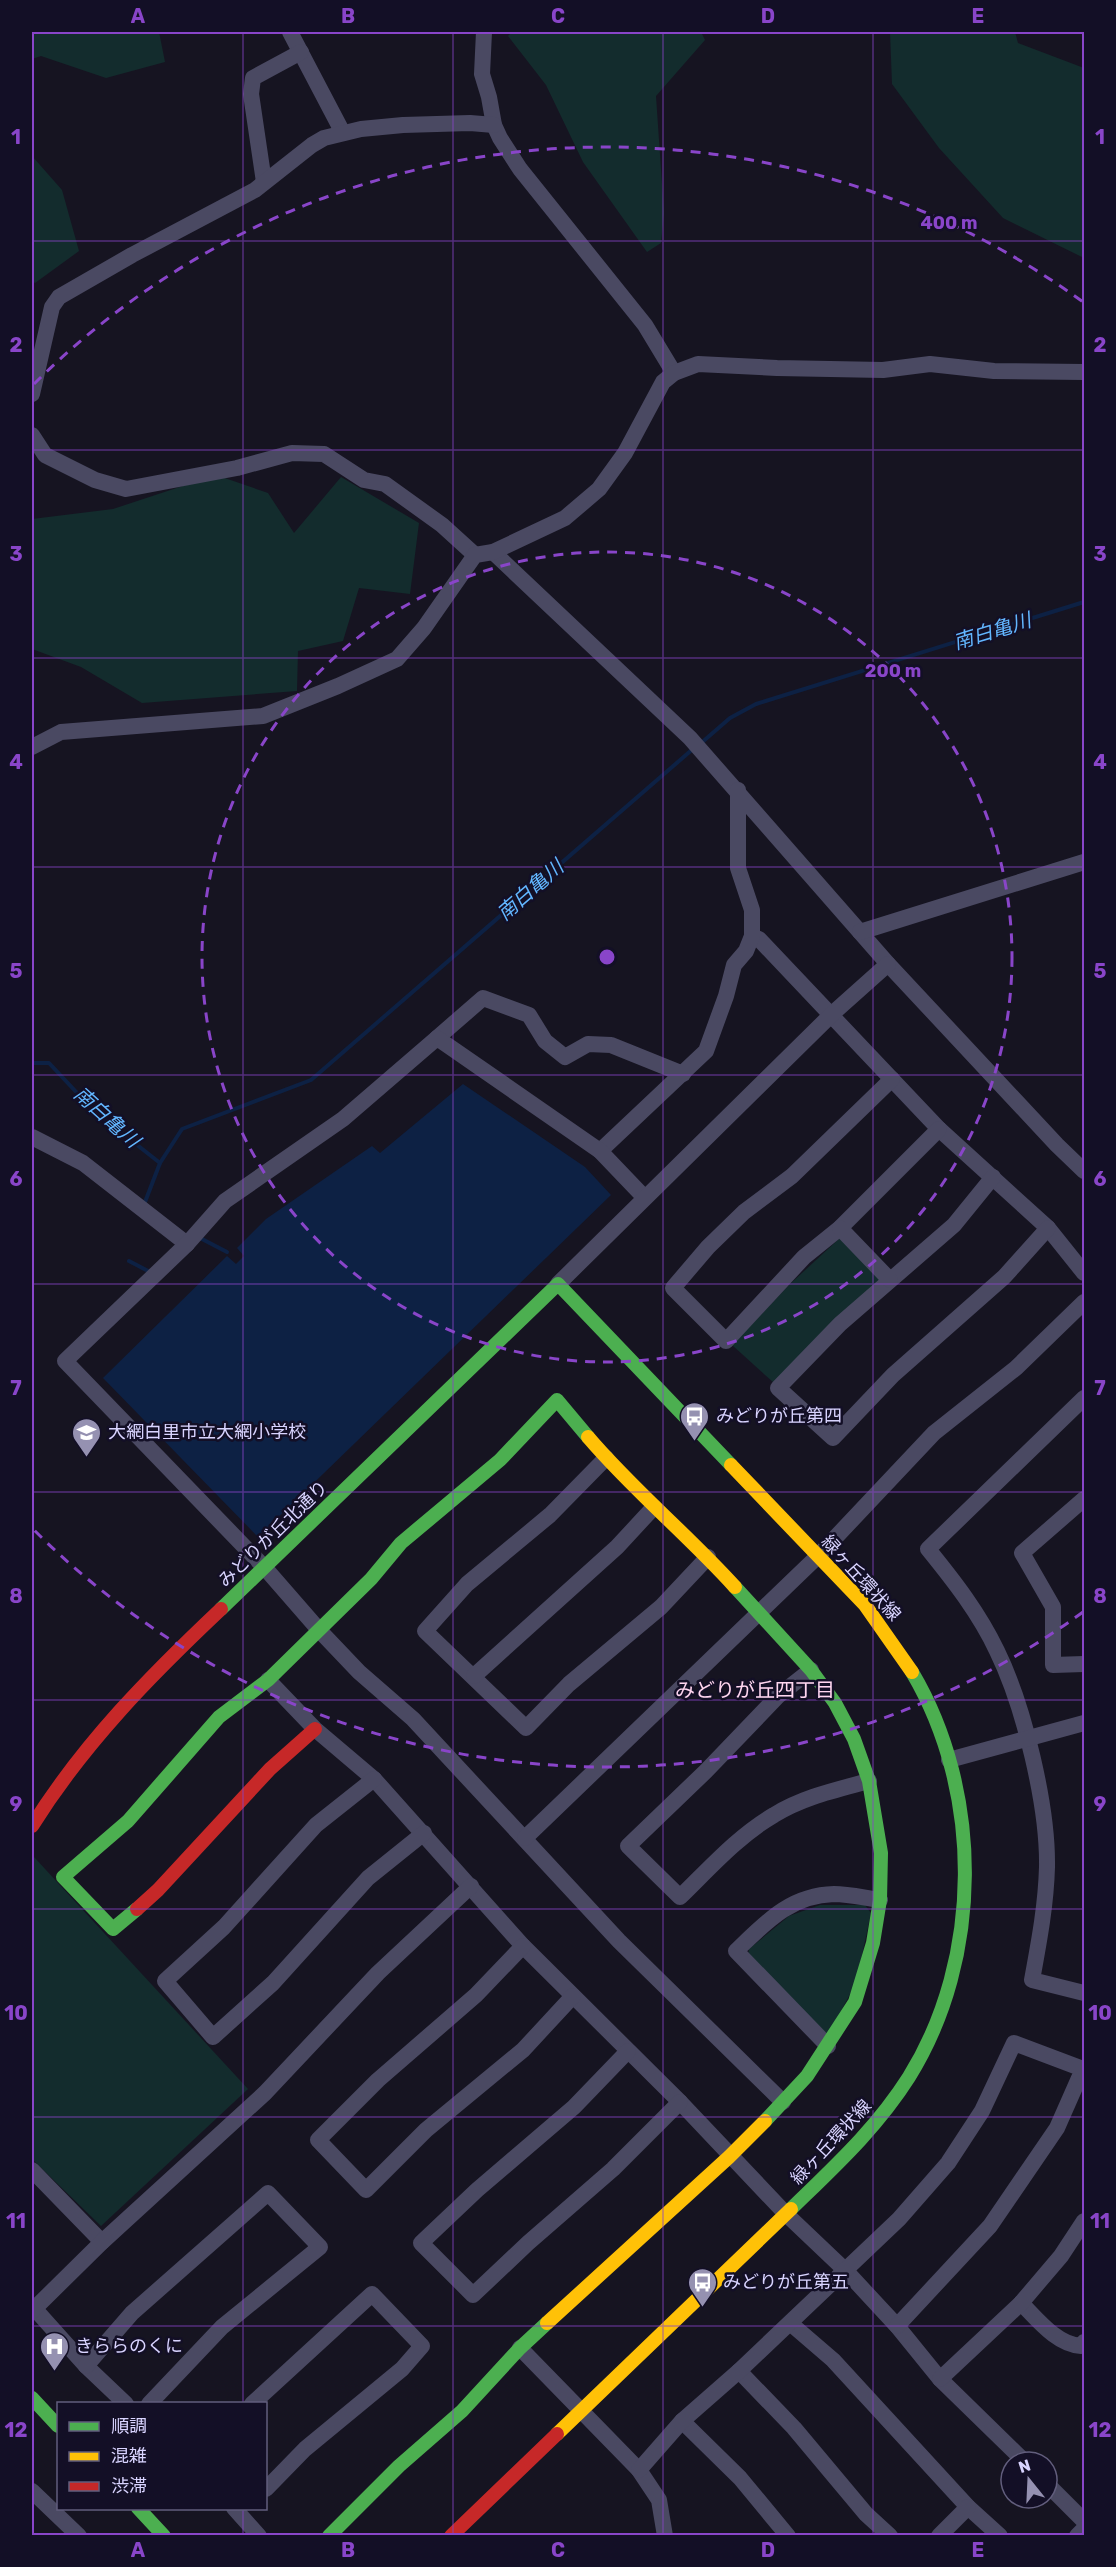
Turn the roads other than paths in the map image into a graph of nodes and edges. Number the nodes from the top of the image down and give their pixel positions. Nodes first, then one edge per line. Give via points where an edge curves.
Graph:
1 (290, 32) edge
2 (484, 32) edge
3 (301, 52) junction
4 (494, 125) junction
5 (343, 133) junction
6 (264, 183) junction
7 (1084, 372) edge
8 (674, 373) junction
9 (32, 394) edge
10 (32, 435) edge
11 (493, 552) junction
12 (476, 555) junction
13 (32, 747) edge
14 (738, 790) junction
15 (1084, 862) edge
16 (861, 932) junction
17 (752, 936) junction
18 (888, 964) junction
19 (832, 1014) junction
20 (437, 1038) junction
21 (683, 1074) junction
22 (892, 1079) junction
23 (939, 1129) junction
24 (32, 1137) edge
25 (600, 1151) junction
26 (1084, 1171) edge
27 (993, 1177) junction
28 (644, 1197) junction
29 (840, 1228) junction
30 (1047, 1228) junction
31 (187, 1244) junction
32 (1084, 1273) edge
33 (890, 1280) junction
34 (558, 1284) junction
35 (1084, 1302) edge
36 (1081, 1401) edge
37 (1084, 1420) edge
38 (606, 1458) junction
39 (1084, 1499) edge
40 (654, 1507) junction
41 (818, 1556) junction
42 (708, 1557) junction
43 (265, 1568) junction
44 (760, 1614) junction
45 (319, 1630) junction
46 (1084, 1664) edge
47 (812, 1670) junction
48 (474, 1676) junction
49 (268, 1680) junction
50 (1084, 1723) edge
51 (315, 1729) junction
52 (1027, 1738) junction
53 (949, 1760) junction
54 (374, 1779) junction
55 (869, 1781) junction
56 (32, 1826) edge
57 (424, 1833) junction
58 (525, 1838) junction
59 (471, 1886) junction
60 (880, 1900) junction
61 (524, 1946) junction
62 (1084, 1993) edge
63 (573, 1996) junction
64 (828, 2046) junction
65 (628, 2051) junction
66 (680, 2102) junction
67 (783, 2102) junction
68 (729, 2157) junction
69 (32, 2170) edge
70 (786, 2214) junction
71 (1084, 2221) edge
72 (102, 2242) junction
73 (846, 2271) junction
74 (1021, 2303) junction
75 (33, 2310) edge
76 (790, 2323) junction
77 (897, 2325) junction
78 (1084, 2342) edge
79 (520, 2348) junction
80 (86, 2366) junction
81 (739, 2371) junction
82 (940, 2379) junction
83 (32, 2398) edge
84 (125, 2402) edge
85 (150, 2402) edge
86 (253, 2402) edge
87 (580, 2410) junction
88 (682, 2421) junction
89 (57, 2425) edge
90 (1012, 2450) edge
91 (639, 2470) junction
92 (267, 2488) edge
93 (32, 2491) edge
94 (1059, 2496) edge
95 (968, 2507) junction
96 (140, 2510) edge
97 (240, 2511) edge
98 (1084, 2521) edge
99 (1084, 2529) edge
100 (79, 2535) edge
101 (164, 2535) edge
102 (259, 2535) edge
103 (329, 2535) edge
104 (451, 2535) edge
105 (664, 2535) edge
106 (788, 2535) edge
107 (890, 2535) edge
108 (939, 2535) edge
109 (1000, 2535) edge
110 (1077, 2535) edge

1 - 3 street
2 - 4 street via 482,75
3 - 5 street
3 - 6 street via 253,78 251,94
4 - 5 street via 403,125
4 - 8 street via 520,169 645,324
5 - 6 street via 312,145
6 - 9 street via 59,297 52,307
7 - 8 street via 994,371 930,364 883,370 698,364
8 - 11 street via 663,382 626,453 599,489 565,518
10 - 12 street via 45,454 95,480 126,489 237,468 292,453 324,454 364,480 385,484
11 - 12 street
11 - 14 street via 690,738
12 - 13 street via 397,659 338,686 263,716 61,732
14 - 16 street
14 - 17 street via 738,868 752,910
15 - 16 street
16 - 18 street
17 - 19 street
17 - 21 street via 734,965 706,1051
18 - 19 street
18 - 26 street
19 - 22 street
19 - 28 street
20 - 21 street via 483,998 529,1015 546,1041 565,1057 588,1044 611,1045
20 - 25 street
20 - 31 street via 343,1119 225,1201
21 - 25 street
22 - 23 street
22 - 29 street via 792,1176 744,1212 673,1288 726,1341 804,1257
23 - 27 street
23 - 29 street
24 - 31 street via 83,1163
25 - 28 street
27 - 30 street
27 - 33 street via 954,1225
28 - 34 street
29 - 33 street
30 - 32 street
30 - 33 street via 1004,1277 893,1375 833,1438 778,1388 840,1324
31 - 43 street via 65,1361
34 - 41 street, 緑ヶ丘環状線
34 - 43 street, みどりが丘北通り
35 - 41 street via 1016,1368 934,1433
36 - 37 street
36 - 52 street via 928,1549 966,1598 997,1651
38 - 40 street
38 - 45 street via 557,1400 500,1460 401,1542 371,1579
38 - 48 street via 550,1515 467,1584 425,1630
39 - 46 street via 1022,1553 1053,1607 1053,1665
40 - 42 street
40 - 48 street via 617,1548
41 - 44 street
41 - 53 street, 緑ヶ丘環状線 via 894,1642 932,1708
42 - 44 street
42 - 48 street via 661,1607 569,1684 526,1728
43 - 45 street
43 - 56 street, みどりが丘北通り via 169,1657 83,1748
44 - 47 street
44 - 58 street
45 - 49 street
45 - 58 street via 413,1719
47 - 55 street via 854,1739
47 - 55 street via 778,1696 628,1846 680,1898 737,1843 773,1815 808,1798
49 - 51 street
49 - 51 street via 219,1717 128,1821 63,1877 113,1929 158,1890 270,1769
50 - 52 street
51 - 54 street
52 - 53 street
52 - 62 street via 1043,1814 1047,1865 1045,1911 1032,1980
53 - 70 street, 緑ヶ丘環状線 via 963,1843 964,1897 958,1950 945,1998 922,2054 896,2098 864,2138
54 - 57 street
54 - 57 street via 316,1825 224,1927 165,1981 213,2037 273,1983 368,1878
55 - 60 street via 881,1853
57 - 59 street
58 - 67 street via 619,1941
59 - 61 street
59 - 72 street via 378,1973 265,2092
60 - 64 street via 873,1943 855,2002
60 - 64 street via 833,1894 805,1899 775,1913 736,1951
61 - 63 street
61 - 63 street via 318,2140 366,2190 426,2130 523,2050
63 - 65 street
64 - 67 street
65 - 66 street
65 - 66 street via 574,2108 421,2242 473,2295 613,2169
66 - 68 street
67 - 68 street
68 - 70 street
68 - 79 street
69 - 72 street
70 - 73 street
70 - 87 street, 緑ヶ丘環状線
71 - 74 street via 1061,2256
72 - 75 street
73 - 76 street
73 - 77 street
73 - 77 street via 948,2163 982,2110 1014,2043 1083,2069 1057,2128 1010,2199 990,2226
74 - 78 street via 1048,2331 1072,2346
74 - 82 street
75 - 80 street
76 - 81 street
76 - 95 street via 833,2360
77 - 82 street
79 - 87 street
79 - 103 street via 462,2411
80 - 84 street
80 - 85 street via 132,2313 268,2193 320,2247 222,2327
81 - 88 street
81 - 107 street via 795,2428 866,2514
82 - 90 street
83 - 89 street
86 - 92 street via 372,2294 422,2346 402,2369 305,2450
87 - 91 street
87 - 104 street, 緑ヶ丘環状線
88 - 91 street
88 - 106 street via 740,2478
91 - 105 street via 659,2500
93 - 100 street
94 - 98 street
95 - 108 street
95 - 109 street
96 - 101 street
97 - 102 street
99 - 110 street

